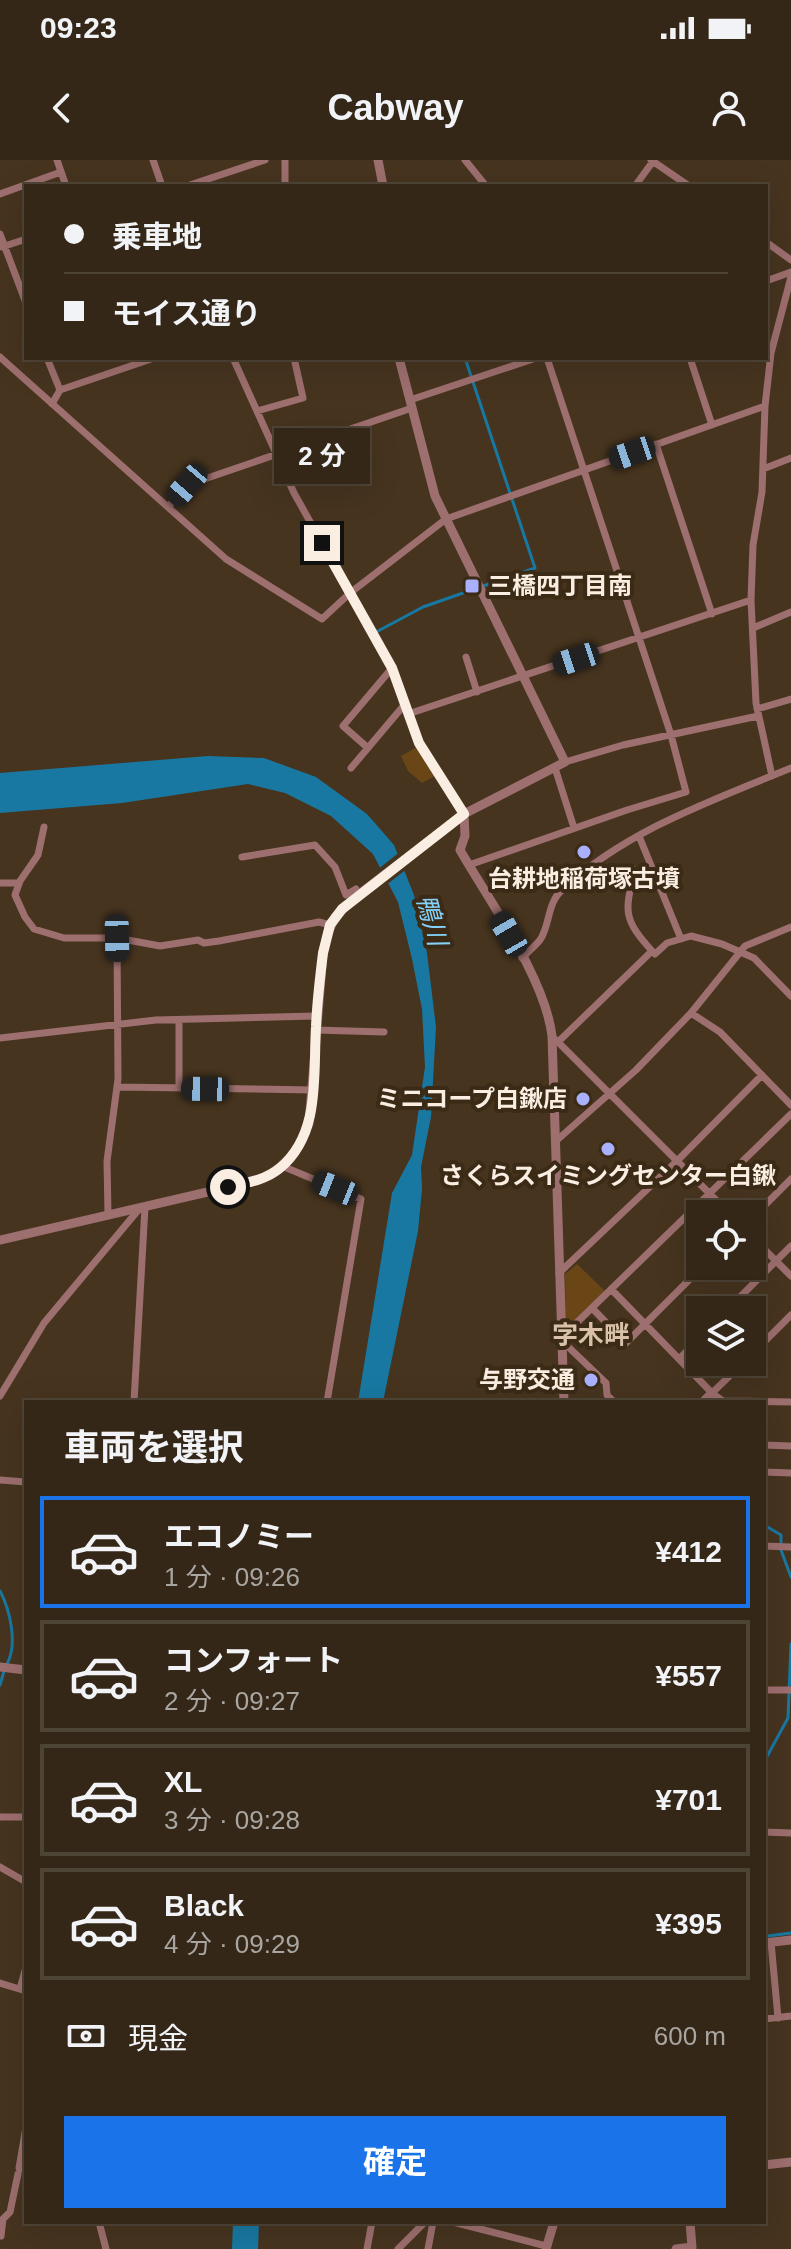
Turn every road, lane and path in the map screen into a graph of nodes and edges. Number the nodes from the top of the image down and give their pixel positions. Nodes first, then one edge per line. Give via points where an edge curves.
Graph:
1 (57, 160) edge
2 (153, 160) edge
3 (265, 160) edge
4 (285, 160) edge
5 (378, 160) edge
6 (465, 160) edge
7 (653, 160) edge
8 (238, 164) edge
9 (61, 172) junction
10 (28, 184) edge
11 (65, 184) edge
12 (161, 184) edge
13 (192, 184) edge
14 (285, 184) edge
15 (383, 184) edge
16 (485, 184) edge
17 (636, 184) edge
18 (686, 184) edge
19 (24, 185) edge
20 (0, 194) edge
21 (0, 234) edge
22 (24, 240) edge
23 (768, 243) edge
24 (2, 247) edge
25 (791, 260) edge
26 (791, 275) edge
27 (768, 281) edge
28 (24, 298) edge
29 (0, 357) edge
30 (48, 360) edge
31 (148, 360) edge
32 (234, 360) edge
33 (294, 360) edge
34 (400, 360) edge
35 (531, 360) edge
36 (548, 360) edge
37 (691, 360) edge
38 (60, 390) junction
39 (52, 404) junction
40 (411, 404) junction
41 (765, 406) junction
42 (257, 411) junction
43 (712, 425) junction
44 (656, 444) junction
45 (277, 455) junction
46 (791, 458) edge
47 (763, 469) junction
48 (583, 470) junction
49 (168, 507) junction
50 (446, 519) junction
51 (350, 593) junction
52 (751, 600) junction
53 (791, 612) edge
54 (712, 614) junction
55 (753, 628) junction
56 (639, 638) junction
57 (466, 657) dead end
58 (392, 668) junction
59 (522, 677) junction
60 (477, 692) junction
61 (791, 699) edge
62 (405, 704) junction
63 (757, 713) junction
64 (408, 714) junction
65 (671, 735) junction
66 (368, 748) junction
67 (565, 762) junction
68 (351, 768) dead end
69 (555, 768) junction
70 (791, 769) edge
71 (772, 776) junction
72 (464, 814) junction
73 (44, 827) dead end
74 (574, 828) junction
75 (639, 836) junction
76 (242, 857) dead end
77 (469, 865) junction
78 (585, 872) junction
79 (0, 883) edge
80 (19, 883) junction
81 (359, 890) junction
82 (330, 925) junction
83 (791, 927) edge
84 (117, 938) junction
85 (681, 939) junction
86 (740, 950) junction
87 (652, 951) junction
88 (522, 958) junction
89 (791, 996) edge
90 (691, 1013) junction
91 (316, 1016) junction
92 (179, 1020) junction
93 (119, 1024) junction
94 (315, 1030) junction
95 (384, 1032) dead end
96 (0, 1038) edge
97 (555, 1039) junction
98 (762, 1075) junction
99 (118, 1087) junction
100 (179, 1088) junction
101 (313, 1090) junction
102 (611, 1094) junction
103 (791, 1105) edge
104 (791, 1114) edge
105 (556, 1141) junction
106 (677, 1161) junction
107 (282, 1166) junction
108 (791, 1179) edge
109 (709, 1193) junction
110 (716, 1200) edge
111 (766, 1204) edge
112 (143, 1207) junction
113 (108, 1215) junction
114 (0, 1240) edge
115 (791, 1246) edge
116 (766, 1251) edge
117 (776, 1261) junction
118 (559, 1273) junction
119 (791, 1276) edge
120 (689, 1280) edge
121 (611, 1289) junction
122 (741, 1296) edge
123 (592, 1308) junction
124 (791, 1315) edge
125 (645, 1324) junction
126 (562, 1338) junction
127 (766, 1340) edge
128 (686, 1352) edge
129 (679, 1359) junction
130 (730, 1376) edge
131 (712, 1393) junction
132 (0, 1396) edge
133 (134, 1400) edge
134 (327, 1400) edge
135 (564, 1400) edge
136 (612, 1400) edge
137 (705, 1400) edge
138 (722, 1400) edge
139 (766, 1402) edge
140 (791, 1402) edge
141 (766, 1445) edge
142 (791, 1446) edge
143 (766, 1472) edge
144 (791, 1473) edge
145 (0, 1480) edge
146 (24, 1482) edge
147 (766, 1546) edge
148 (791, 1547) edge
149 (4, 1667) edge
150 (24, 1670) edge
151 (766, 1690) edge
152 (791, 1690) edge
153 (0, 1817) edge
154 (24, 1817) edge
155 (766, 1832) edge
156 (791, 1833) edge
157 (0, 1867) edge
158 (24, 1881) edge
159 (791, 1940) edge
160 (767, 1942) edge
161 (0, 1983) edge
162 (23, 1990) edge
163 (791, 2016) edge
164 (778, 2018) junction
165 (766, 2019) edge
166 (24, 2139) edge
167 (791, 2162) edge
168 (766, 2165) edge
169 (22, 2172) edge
170 (100, 2224) edge
171 (372, 2224) edge
172 (423, 2224) edge
173 (433, 2224) edge
174 (460, 2224) edge
175 (553, 2224) edge
176 (690, 2224) edge
177 (1, 2236) edge
178 (546, 2248) edge
179 (106, 2249) edge
180 (367, 2249) edge
181 (398, 2249) edge
182 (428, 2249) edge
183 (676, 2249) edge

1 - 9 street
2 - 12 street
3 - 8 street
4 - 14 street
5 - 15 street
6 - 16 street
7 - 17 street
7 - 18 street
8 - 13 street
9 - 10 street
9 - 11 street
19 - 20 street
21 - 24 street
22 - 24 street
23 - 25 street
24 - 28 street
26 - 27 street
26 - 41 street via 771,353
29 - 39 street
30 - 38 street
31 - 38 street
32 - 42 street
33 - 42 street via 303,398
34 - 40 street
35 - 40 street
36 - 48 street
37 - 43 street
38 - 39 street
39 - 49 street
40 - 45 street
40 - 50 street
41 - 43 street
41 - 47 street
42 - 45 street
43 - 44 street
44 - 48 street
44 - 54 street
45 - 49 street via 187,485
45 - 51 street
46 - 47 street
47 - 52 street
48 - 50 street
48 - 56 street
49 - 51 street via 226,559 322,619
50 - 51 street
50 - 59 street
51 - 58 street
52 - 54 street
52 - 55 street
53 - 55 street
54 - 56 street
55 - 63 street
56 - 59 street
56 - 65 street
57 - 60 street
58 - 62 street
58 - 66 street via 343,726
59 - 60 street
59 - 67 street
60 - 64 street
61 - 63 street
62 - 64 street
62 - 66 street
63 - 65 street
63 - 71 street
64 - 72 street via 419,743
65 - 67 street
65 - 74 street via 686,792
66 - 68 street
67 - 69 street
69 - 72 street
69 - 74 street
70 - 71 street
71 - 75 street
72 - 77 street via 460,850
72 - 81 street
73 - 80 street via 38,855
74 - 77 street
75 - 78 street
75 - 85 street
76 - 81 street via 315,845 335,867 346,895
77 - 88 street
78 - 87 street via 633,869 627,909 634,931
78 - 88 street via 559,892 541,938
79 - 80 street
80 - 84 street via 15,895 34,929 64,938
81 - 82 street
82 - 84 street via 319,922 160,946
82 - 91 street
83 - 86 street
84 - 93 street
85 - 86 street via 691,936
85 - 87 street
86 - 89 street
86 - 90 street
87 - 97 street
88 - 97 street via 549,1012
90 - 98 street via 720,1032
90 - 102 street
91 - 92 street
91 - 94 street
92 - 93 street
92 - 100 street
93 - 96 street
93 - 99 street
94 - 95 street
94 - 101 street
97 - 102 street
97 - 105 street
98 - 103 street
98 - 106 street
99 - 100 street
99 - 113 street via 107,1161
100 - 101 street
101 - 107 street via 306,1132
102 - 105 street
102 - 106 street
104 - 109 street
105 - 118 street
106 - 109 street
106 - 118 street
107 - 112 street via 255,1181
107 - 134 street via 361,1199
108 - 111 street
109 - 110 street
109 - 121 street
112 - 113 street
112 - 132 street via 44,1323
112 - 133 street
113 - 114 street
115 - 117 street
116 - 117 street
117 - 119 street
117 - 122 street
118 - 126 street
120 - 125 street
121 - 123 street
121 - 125 street
123 - 125 street via 626,1343
123 - 126 street
124 - 127 street
125 - 129 street
126 - 135 street
126 - 136 street via 606,1383
128 - 129 street
129 - 131 street
130 - 131 street
131 - 137 street
131 - 138 street
139 - 140 street
141 - 142 street
143 - 144 street
145 - 146 street
147 - 148 street
149 - 150 street
151 - 152 street
153 - 154 street
155 - 156 street
157 - 158 street
159 - 160 street
160 - 164 street
161 - 162 street
163 - 164 street
164 - 165 street
166 - 169 street
167 - 168 street
169 - 177 street
170 - 179 street
171 - 180 street
172 - 181 street
173 - 182 street
174 - 178 street
175 - 178 street
176 - 183 street via 692,2247

